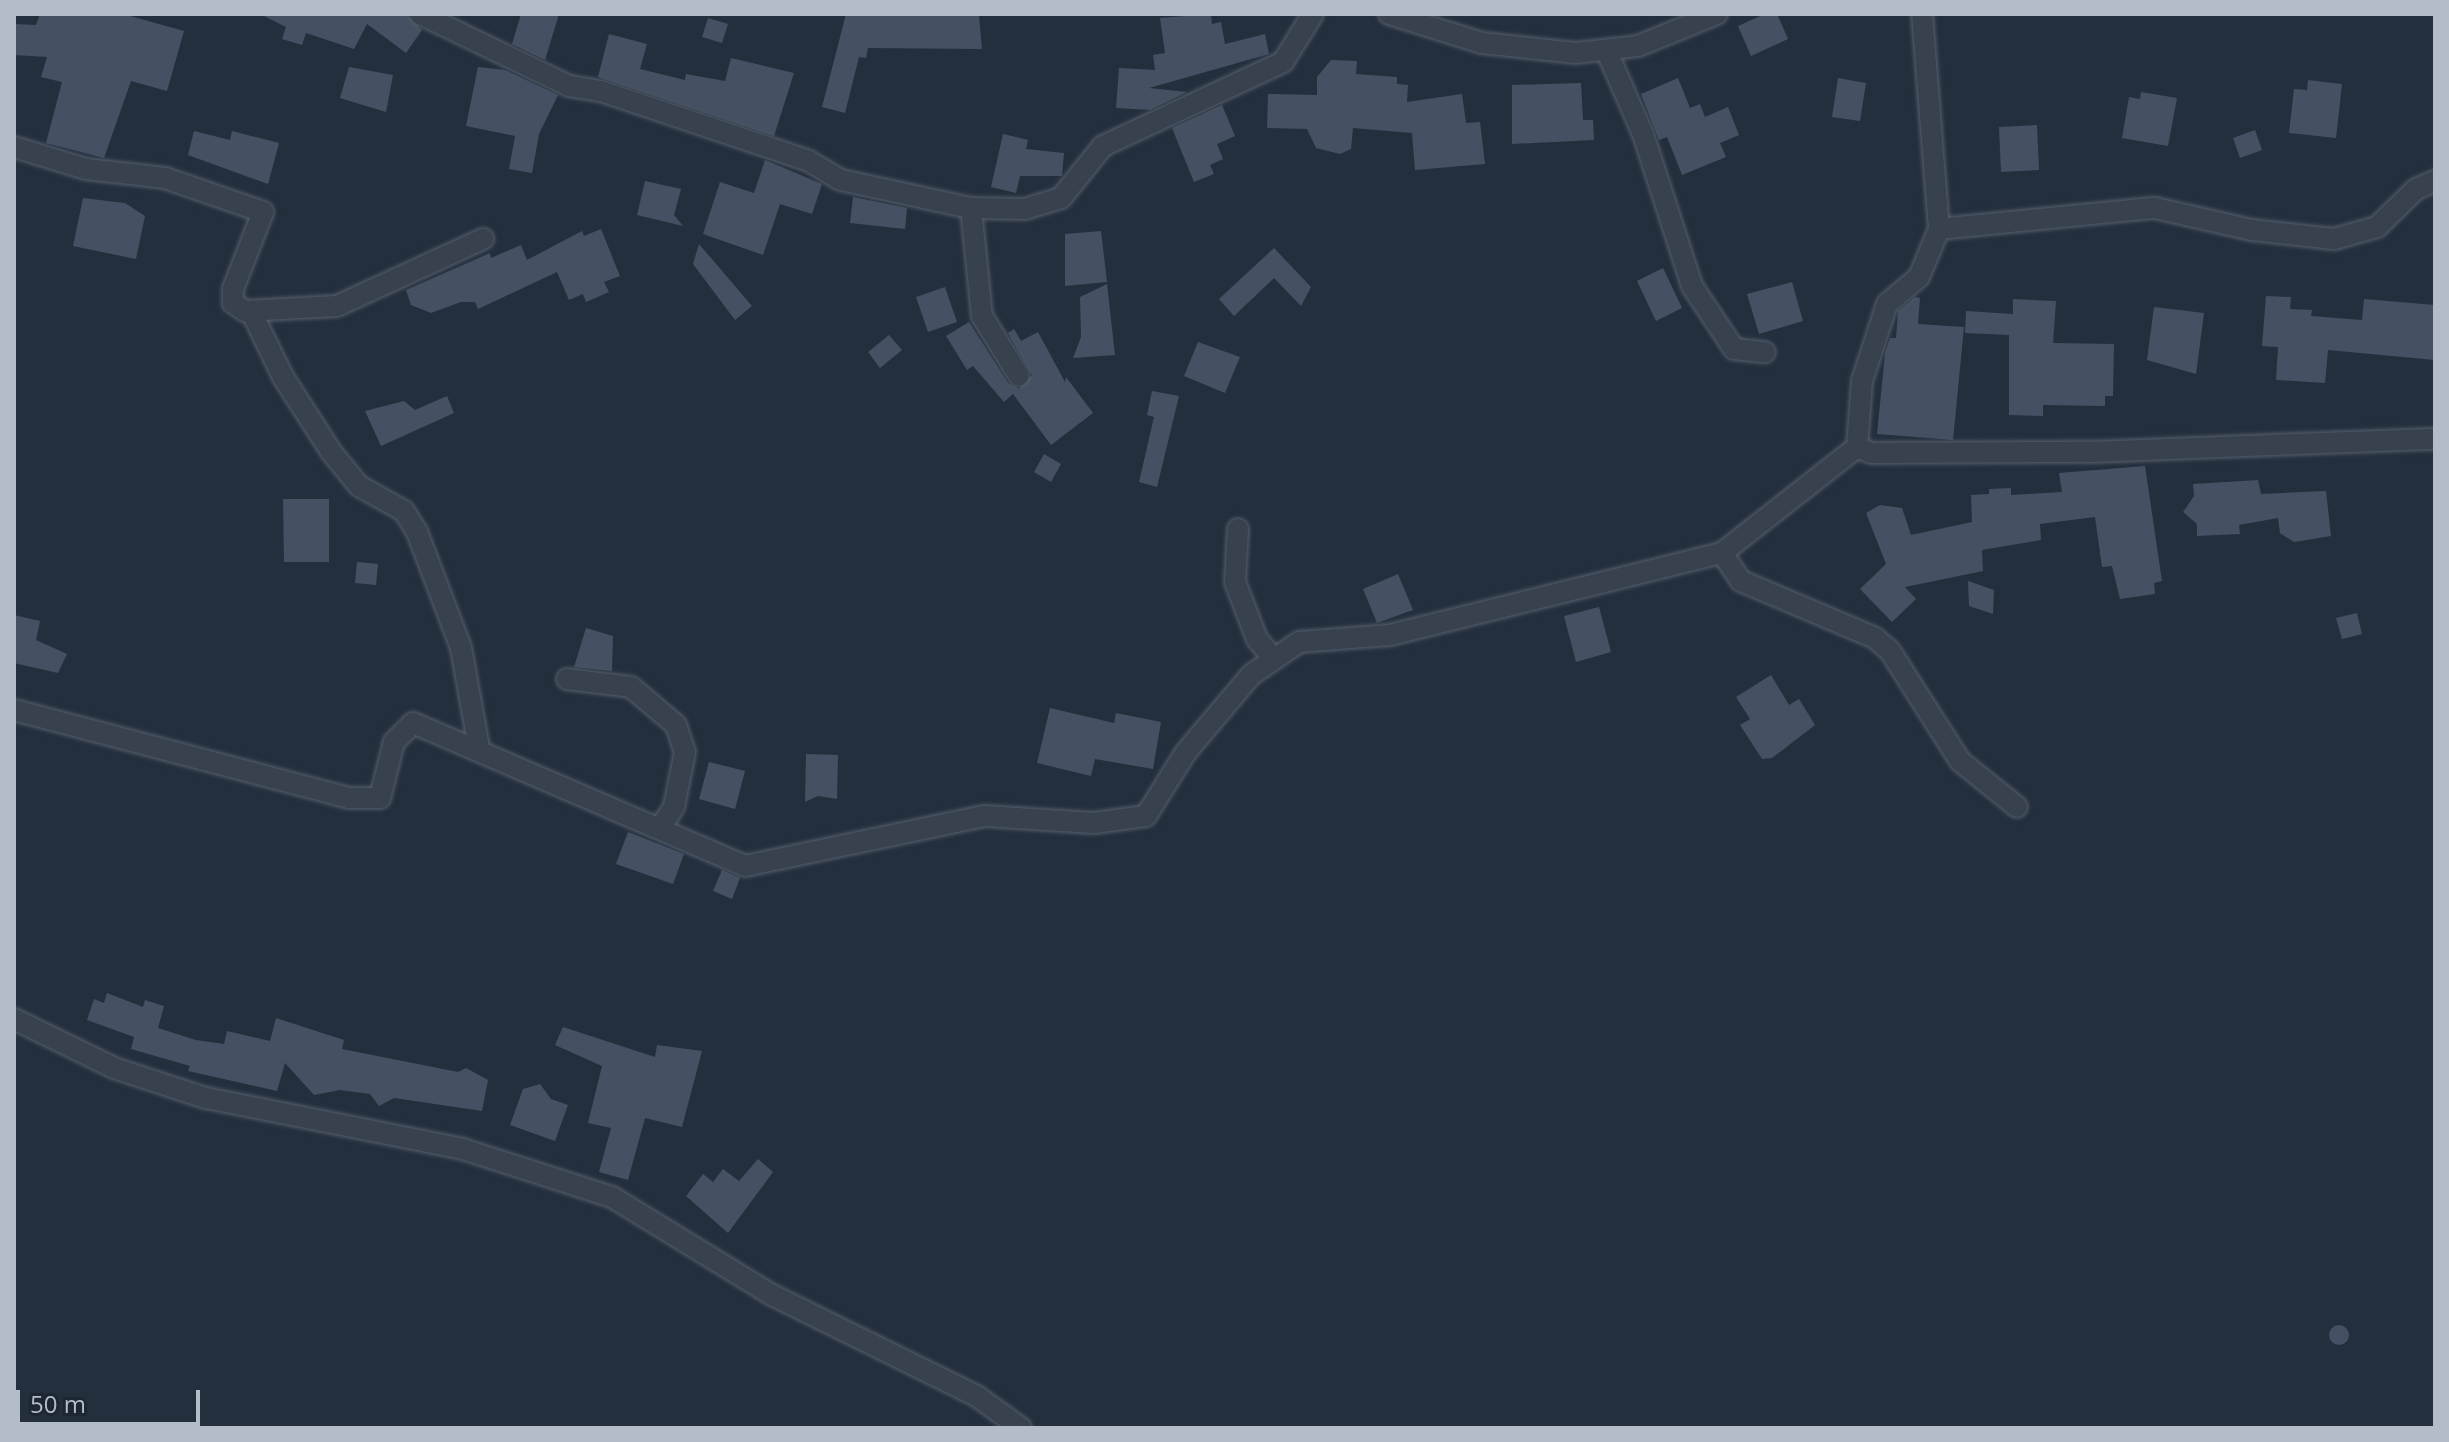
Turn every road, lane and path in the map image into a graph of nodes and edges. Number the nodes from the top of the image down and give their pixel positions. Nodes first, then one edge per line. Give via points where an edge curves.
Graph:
1 (420, 14) edge
2 (1313, 14) edge
3 (1389, 14) edge
4 (1717, 14) edge
5 (1922, 14) edge
6 (1607, 52) junction
7 (14, 147) edge
8 (2435, 181) edge
9 (971, 208) junction
10 (1939, 229) junction
11 (483, 239) dead end
12 (251, 311) junction
13 (1765, 352) dead end
14 (1019, 376) dead end
15 (2435, 439) edge
16 (1857, 447) junction
17 (1238, 529) dead end
18 (1722, 553) junction
19 (1272, 657) junction
20 (567, 679) dead end
21 (14, 710) edge
22 (479, 748) junction
23 (2017, 807) dead end
24 (661, 826) junction
25 (14, 1019) edge
26 (1021, 1428) edge

1 - 9 street via 569,86 601,91 809,161 841,180
2 - 9 street via 1283,62 1103,146 1061,198 1025,209
3 - 6 street via 1482,43
4 - 6 street
5 - 10 street
6 - 13 street via 1643,134 1692,286 1734,349
7 - 12 street via 86,169 165,178 263,212 233,289 233,303
8 - 10 street via 2416,189 2377,227 2334,239 2252,230 2155,208
9 - 14 street via 982,316
10 - 16 street via 1919,277 1887,304 1862,381
11 - 12 street via 337,306
12 - 22 street via 283,377 332,453 359,486 404,511 417,532 461,648
15 - 16 street via 2091,452 1871,453
16 - 18 street
17 - 19 street via 1235,582 1257,639
18 - 19 street via 1390,635 1299,642
18 - 23 street via 1741,581 1875,638 1890,651 1960,761
19 - 24 street via 1186,752 1146,816 1094,823 985,816 745,866
20 - 24 street via 631,687 676,725 685,752 674,807
21 - 22 street via 349,798 380,798 394,742 413,723
22 - 24 street via 513,770
25 - 26 street via 114,1068 206,1098 463,1149 612,1197 772,1295 978,1397

